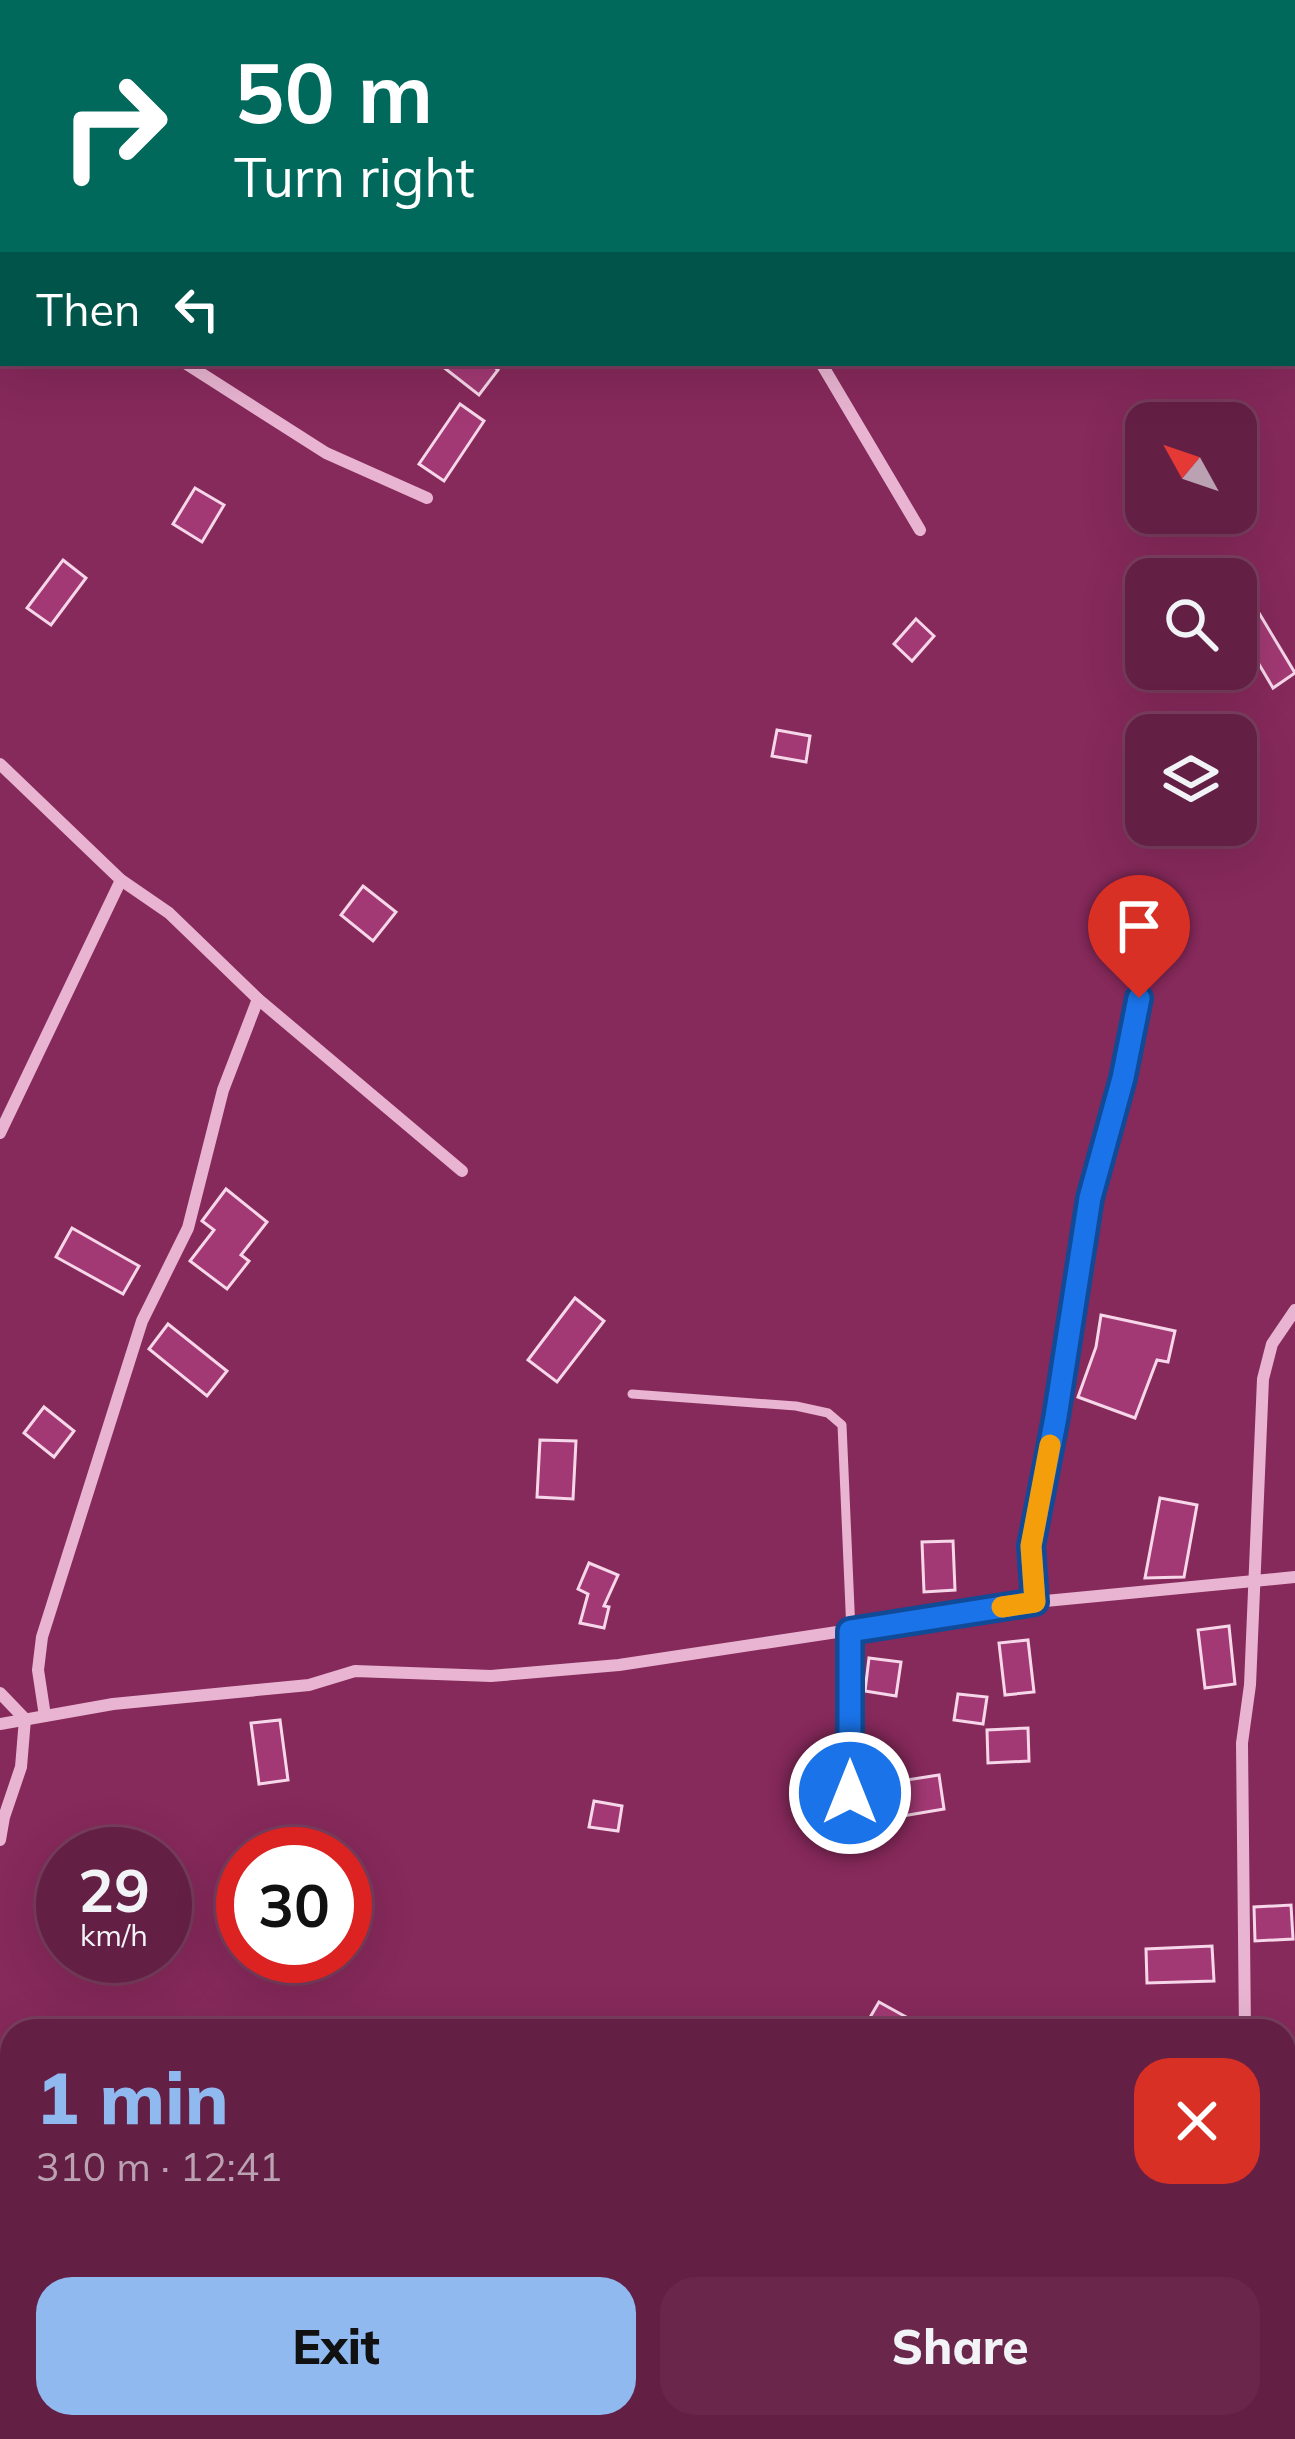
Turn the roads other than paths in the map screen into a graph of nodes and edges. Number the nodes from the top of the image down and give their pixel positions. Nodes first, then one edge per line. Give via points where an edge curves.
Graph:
1 (190, 366) edge
2 (823, 366) edge
3 (427, 498) dead end
4 (920, 530) dead end
5 (0, 764) edge
6 (121, 880) junction
7 (1147, 959) dead end
8 (258, 999) junction
9 (0, 1133) edge
10 (462, 1171) dead end
11 (1295, 1310) edge
12 (632, 1394) dead end
13 (1295, 1577) edge
14 (1252, 1582) junction
15 (1035, 1602) junction
16 (850, 1631) junction
17 (0, 1693) edge
18 (45, 1716) junction
19 (26, 1720) junction
20 (0, 1724) edge
21 (850, 1793) dead end
22 (2, 1817) edge
23 (0, 1840) edge
24 (1244, 2019) edge

1 - 3 street via 326,453
2 - 4 street
5 - 6 street
6 - 8 street via 170,913
6 - 9 street
7 - 15 lane via 1090,1198 1031,1546
8 - 10 street
8 - 18 street via 223,1090 188,1228 142,1321 42,1637
11 - 14 street via 1272,1344 1263,1379
12 - 16 lane via 796,1406 842,1425
13 - 14 street
14 - 15 street
14 - 24 street via 1242,1744
15 - 16 street
16 - 18 street via 491,1676 355,1671 310,1685
16 - 21 street
17 - 19 street
18 - 19 street
19 - 20 street
19 - 22 street via 21,1766
22 - 23 street

